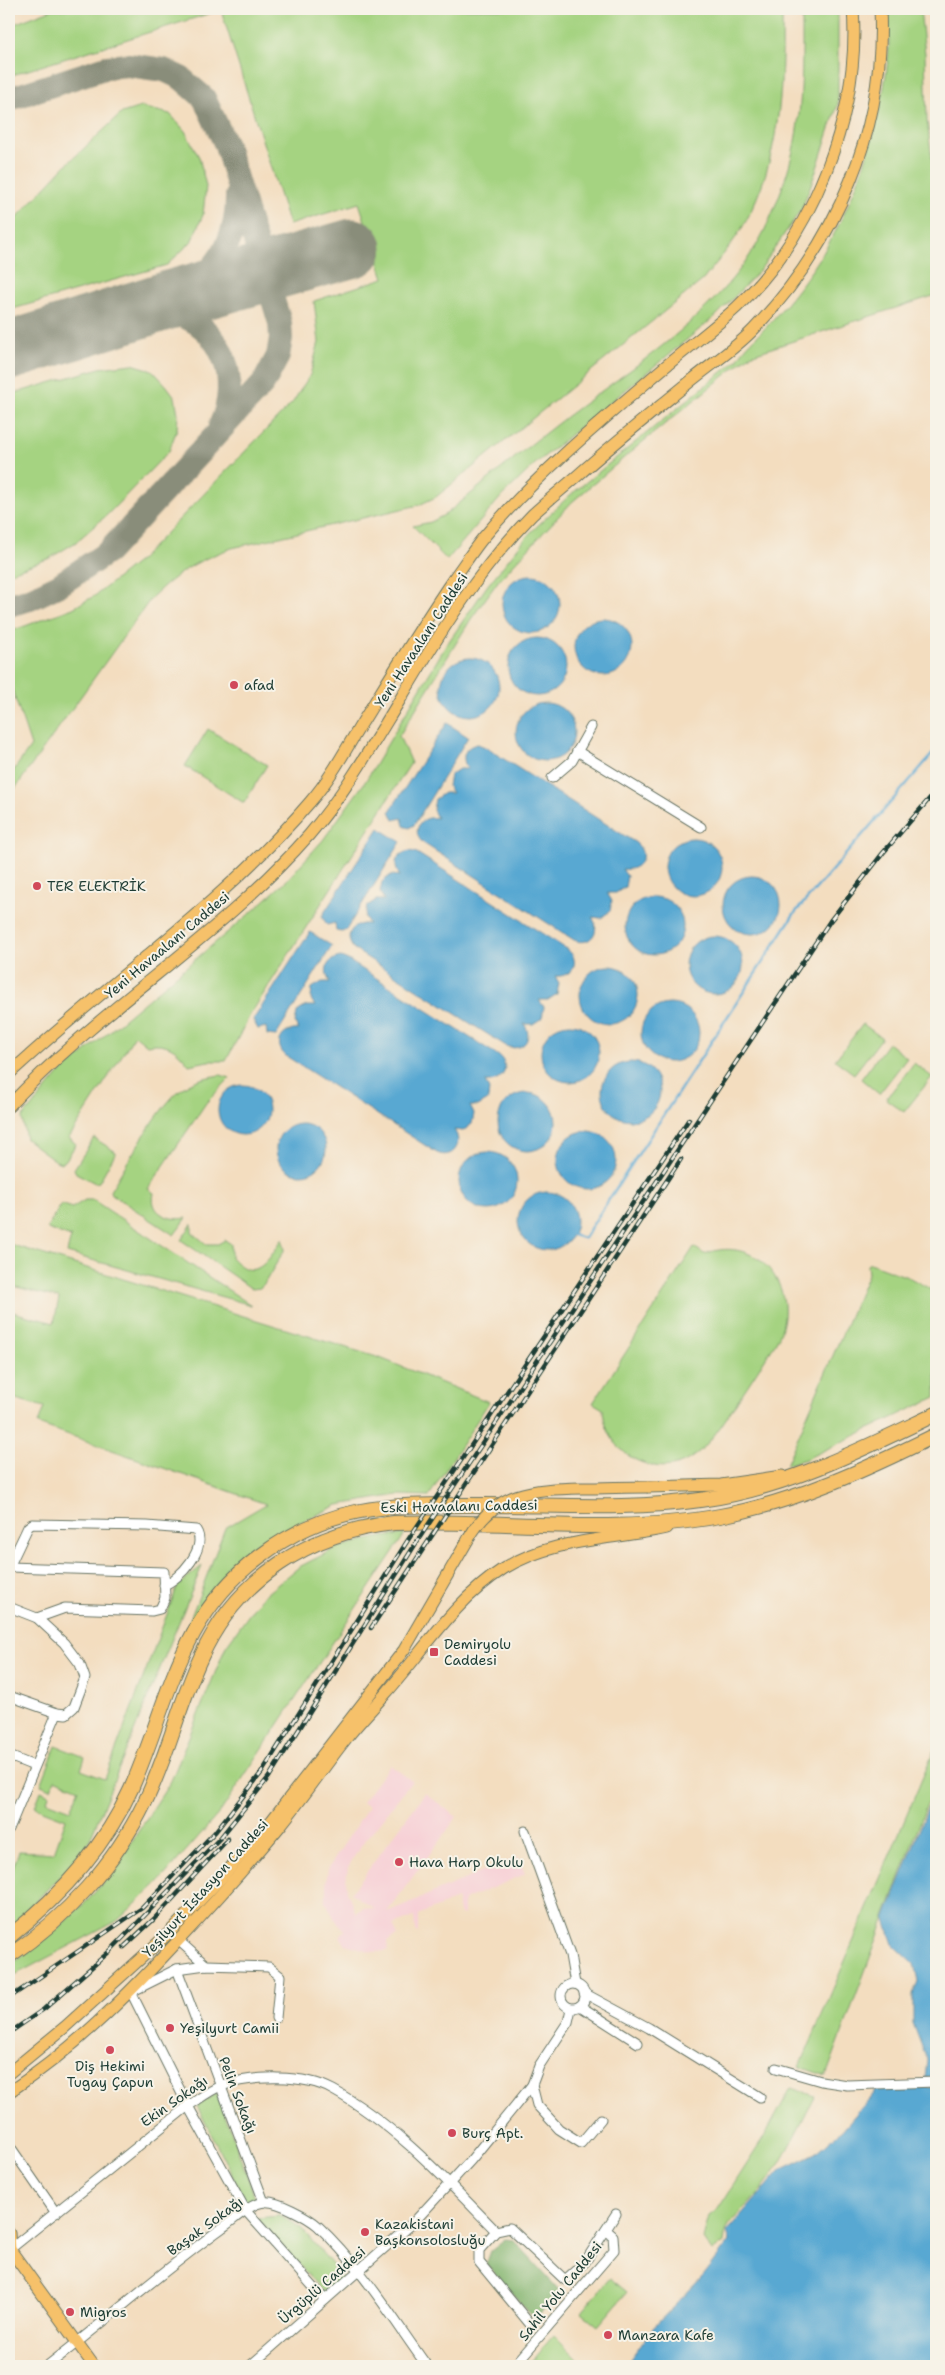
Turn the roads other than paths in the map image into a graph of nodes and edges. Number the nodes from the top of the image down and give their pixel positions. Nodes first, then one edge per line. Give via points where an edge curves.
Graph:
1 (851, 9) edge
2 (880, 9) edge
3 (591, 727) dead end
4 (577, 751) junction
5 (552, 778) dead end
6 (701, 827) dead end
7 (260, 856) junction
8 (274, 872) junction
9 (9, 1074) edge
10 (9, 1106) edge
11 (936, 1414) edge
12 (936, 1435) edge
13 (801, 1475) junction
14 (686, 1521) junction
15 (9, 1567) edge
16 (164, 1585) junction
17 (9, 1607) edge
18 (37, 1618) junction
19 (9, 1696) edge
20 (57, 1713) junction
21 (9, 1756) edge
22 (34, 1766) junction
23 (11, 1816) edge
24 (9, 1829) edge
25 (524, 1831) dead end
26 (170, 1932) junction
27 (9, 1937) edge
28 (178, 1940) junction
29 (9, 1956) edge
30 (206, 1965) junction
31 (177, 1969) junction
32 (575, 1984) junction
33 (130, 1992) junction
34 (584, 1993) junction
35 (576, 2007) junction
36 (87, 2008) junction
37 (104, 2018) junction
38 (276, 2018) dead end
39 (65, 2027) junction
40 (78, 2041) junction
41 (638, 2043) dead end
42 (776, 2068) dead end
43 (9, 2073) edge
44 (936, 2082) edge
45 (532, 2085) junction
46 (220, 2086) junction
47 (9, 2092) edge
48 (760, 2097) dead end
49 (188, 2106) junction
50 (601, 2119) dead end
51 (9, 2145) edge
52 (449, 2184) junction
53 (264, 2202) junction
54 (246, 2211) junction
55 (56, 2213) junction
56 (616, 2214) dead end
57 (606, 2230) junction
58 (496, 2231) junction
59 (9, 2233) edge
60 (9, 2249) edge
61 (358, 2272) junction
62 (325, 2300) junction
63 (530, 2324) dead end
64 (78, 2343) junction
65 (259, 2358) junction
66 (47, 2366) edge
67 (94, 2366) edge
68 (250, 2366) edge
69 (266, 2366) edge
70 (427, 2366) edge
71 (514, 2366) edge

1 - 7 main road, Yeni Havaalanı Caddesi via 854,29 848,95 836,146 811,205 787,246 738,306 544,474 482,538 429,614 322,785
2 - 8 main road, Yeni Havaalanı Caddesi via 875,100 863,149 842,203 814,253 752,332 532,515 485,569 454,613 350,782 310,834
3 - 4 street
4 - 5 street via 572,761
4 - 6 street
7 - 8 main road
7 - 9 main road, Yeni Havaalanı Caddesi
8 - 10 main road, Yeni Havaalanı Caddesi via 178,958 63,1052
11 - 13 highway, Eski Havaalanı Caddesi via 843,1459
12 - 14 highway, Eski Havaalanı Caddesi via 824,1486 784,1500 740,1512
13 - 26 main road, Yeşilyurt İstasyon Caddesi, bridge via 721,1485 547,1488 520,1493 494,1507 476,1526 404,1650 272,1820
13 - 27 highway, Eski Havaalanı Caddesi via 731,1495 672,1504 409,1504 366,1508 324,1521 280,1542 232,1580 208,1608 194,1629 173,1674 130,1790 98,1844 48,1904
14 - 28 main road, Yeşilyurt İstasyon Caddesi via 644,1533 567,1544 530,1556 504,1569 475,1590 346,1738 240,1875
14 - 29 highway, Eski Havaalanı Caddesi via 623,1525 394,1523 341,1533 293,1555 270,1570 234,1604 208,1642 192,1677 155,1782 130,1831 101,1872 57,1919
15 - 16 street via 164,1572
15 - 16 street via 32,1524 196,1530 199,1545 188,1566
16 - 18 street via 160,1609 65,1608
17 - 18 street
18 - 20 street via 64,1643 84,1671 85,1678 74,1707 66,1714
19 - 20 street
20 - 22 street
21 - 22 street
22 - 23 street
23 - 24 street
25 - 32 street via 570,1955
26 - 28 main road
26 - 36 main road, Yeşilyurt İstasyon Caddesi
28 - 30 street
28 - 33 main road, Yeşilyurt İstasyon Caddesi
30 - 31 street
30 - 38 street via 269,1967 280,1976
31 - 33 street
31 - 46 street, Pelin Sokağı
32 - 34 street
32 - 35 street via 566,1986 561,1994 563,2004
33 - 37 main road, Yeşilyurt İstasyon Caddesi
33 - 49 street
34 - 35 street via 585,1998
34 - 48 street via 649,2028
35 - 41 street
35 - 45 street, Ürgüplü Caddesi via 539,2066
36 - 37 main road via 95,2018
36 - 39 main road, Yeşilyurt İstasyon Caddesi
37 - 40 main road, Yeşilyurt İstasyon Caddesi
39 - 40 main road via 74,2029
39 - 43 main road, Yeşilyurt İstasyon Caddesi
40 - 47 main road, Yeşilyurt İstasyon Caddesi
42 - 44 street via 820,2081 848,2084
45 - 50 street via 537,2105 559,2129 581,2143
45 - 52 street, Ürgüplü Caddesi
46 - 49 street, Ekin Sokağı
46 - 52 street, Ekin Sokağı via 264,2078 296,2078 331,2089 391,2130
46 - 53 street, Pelin Sokağı
49 - 54 street
49 - 55 street, Ekin Sokağı
51 - 55 street
52 - 58 street, Ekin Sokağı
52 - 61 street, Ürgüplü Caddesi via 414,2222
53 - 54 street, Başak Sokağı
53 - 61 street, Başak Sokağı via 277,2204 317,2226
54 - 62 street
54 - 64 street, Başak Sokağı
55 - 60 street, Ekin Sokağı
56 - 57 street
57 - 58 street via 586,2262 565,2280 510,2228
57 - 71 street, Sahil Yolu Caddesi via 613,2236 614,2250
58 - 63 street via 479,2250 479,2262
59 - 60 main road
60 - 64 main road
61 - 62 street, Ürgüplü Caddesi
61 - 70 street, Başak Sokağı
62 - 65 street, Ürgüplü Caddesi
64 - 66 street, Başak Sokağı
64 - 67 main road
65 - 68 street, Ürgüplü Caddesi
65 - 69 street

